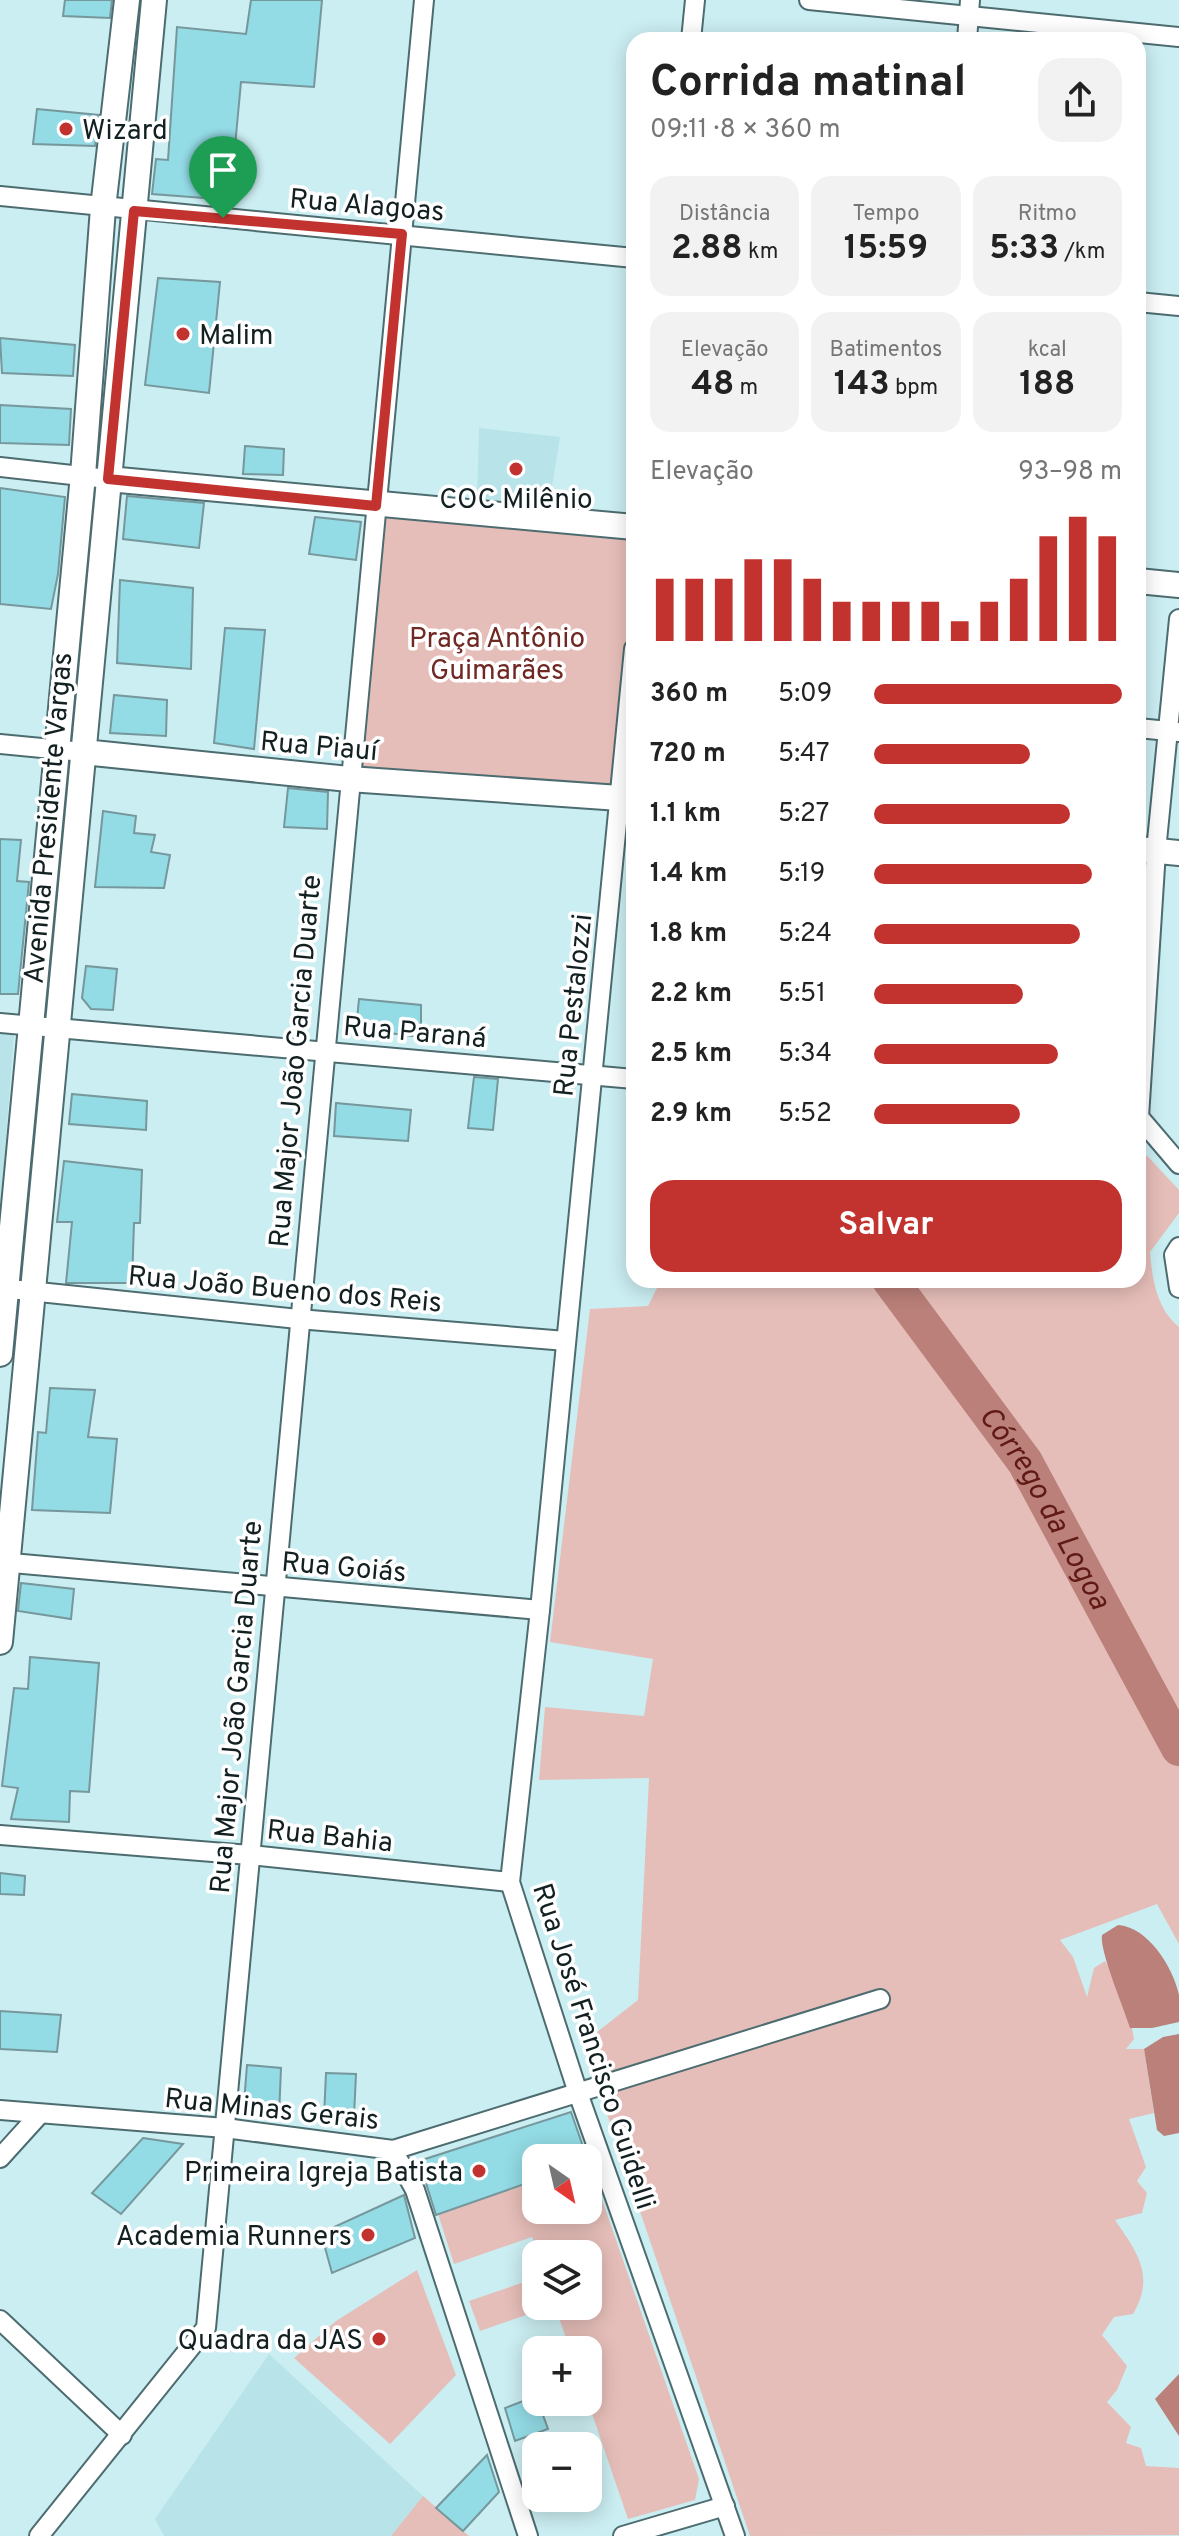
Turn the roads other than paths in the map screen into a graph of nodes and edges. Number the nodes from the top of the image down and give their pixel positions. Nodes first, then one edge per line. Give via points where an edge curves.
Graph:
1 (127, 0) edge
2 (154, 0) edge
3 (424, 0) edge
4 (695, 0) edge
5 (809, 0) edge
6 (969, 9) edge
7 (692, 32) edge
8 (968, 32) edge
9 (1142, 32) edge
10 (1146, 33) edge
11 (1179, 37) edge
12 (0, 196) edge
13 (103, 208) junction
14 (134, 211) junction
15 (402, 234) junction
16 (626, 257) edge
17 (1146, 303) edge
18 (1179, 306) edge
19 (0, 467) edge
20 (83, 475) junction
21 (108, 479) junction
22 (376, 506) junction
23 (626, 526) edge
24 (1146, 582) edge
25 (1179, 585) edge
26 (1179, 619) edge
27 (1146, 729) edge
28 (1174, 731) edge
29 (0, 744) edge
30 (57, 750) junction
31 (83, 752) junction
32 (349, 779) junction
33 (626, 798) edge
34 (626, 806) edge
35 (1158, 851) edge
36 (1146, 1019) edge
37 (0, 1023) edge
38 (31, 1026) junction
39 (57, 1028) junction
40 (323, 1050) junction
41 (593, 1076) junction
42 (626, 1078) edge
43 (1146, 1125) edge
44 (1179, 1164) edge
45 (1179, 1247) edge
46 (1179, 1288) edge
47 (3, 1289) edge
48 (33, 1292) junction
49 (298, 1319) junction
50 (566, 1341) junction
51 (0, 1354) edge
52 (563, 1366) joint
53 (4, 1563) edge
54 (274, 1588) junction
55 (540, 1610) junction
56 (0, 1642) edge
57 (0, 1835) edge
58 (250, 1855) junction
59 (510, 1882) junction
60 (880, 1999) dead end
61 (578, 2093) junction
62 (0, 2110) edge
63 (39, 2115) junction
64 (225, 2128) junction
65 (393, 2150) junction
66 (0, 2158) edge
67 (0, 2320) edge
68 (122, 2435) junction
69 (725, 2506) junction
70 (39, 2536) edge
71 (528, 2536) edge
72 (623, 2536) edge
73 (735, 2536) edge

1 - 13 main road, Avenida Presidente Vargas
2 - 14 main road, Avenida Presidente Vargas
3 - 15 street, Rua Major João Garcia Duarte
4 - 7 street
5 - 6 street
6 - 8 street
6 - 9 street
10 - 11 street
12 - 13 street, Rua Alagoas
13 - 14 street, Rua Alagoas
13 - 20 main road, Avenida Presidente Vargas
14 - 15 street, Rua Alagoas
14 - 21 main road, Avenida Presidente Vargas
15 - 16 street, Rua Alagoas
15 - 22 street, Rua Major João Garcia Duarte
17 - 18 street
19 - 20 street
20 - 21 street
20 - 30 main road, Avenida Presidente Vargas
21 - 22 main road
21 - 31 main road, Avenida Presidente Vargas
22 - 23 main road
22 - 32 street, Rua Major João Garcia Duarte
24 - 25 main road
26 - 28 street
27 - 28 street
28 - 35 street
29 - 30 street, Rua Piauí
30 - 31 street, Rua Piauí
30 - 38 main road, Avenida Presidente Vargas
31 - 32 main road, Rua Piauí
31 - 39 main road, Avenida Presidente Vargas
32 - 33 main road, Rua Piauí
32 - 40 street, Rua Major João Garcia Duarte
34 - 41 street, Rua Pestalozzi
35 - 36 street
37 - 38 street, Rua Paraná
38 - 39 street, Rua Paraná
38 - 47 main road, Avenida Presidente Vargas
39 - 40 street, Rua Paraná
39 - 48 main road, Avenida Presidente Vargas
40 - 41 street, Rua Paraná
40 - 49 street, Rua Major João Garcia Duarte
41 - 42 street, Rua Paraná
41 - 50 street, Rua Pestalozzi
43 - 44 street
45 - 46 street via 1174,1255
47 - 48 street, Rua João Bueno dos Reis
47 - 51 main road, Avenida Presidente Vargas
48 - 49 street, Rua João Bueno dos Reis
48 - 53 main road, Avenida Presidente Vargas
49 - 50 street, Rua João Bueno dos Reis
49 - 54 street, Rua Major João Garcia Duarte
50 - 52 street, Rua Pestalozzi
52 - 55 street, Rua José Francisco Guidelli
53 - 54 street, Rua Goiás
53 - 56 main road, Avenida Presidente Vargas
54 - 55 street, Rua Goiás
54 - 58 street, Rua Major João Garcia Duarte
55 - 59 street, Rua José Francisco Guidelli
57 - 58 street, Rua Bahia
58 - 59 street, Rua Bahia
58 - 64 street, Rua Major João Garcia Duarte
59 - 61 street, Rua José Francisco Guidelli
60 - 61 street, Rua Minas Gerais
61 - 65 street, Rua Minas Gerais
61 - 69 street, Rua José Francisco Guidelli
62 - 63 street, Rua Minas Gerais
63 - 64 street, Rua Minas Gerais
63 - 66 street
64 - 65 street, Rua Minas Gerais
64 - 68 street, Rua Major João Garcia Duarte via 206,2328
65 - 71 street via 415,2190
67 - 68 street
68 - 70 street, Rua Major João Garcia Duarte
69 - 72 street
69 - 73 street, Rua José Francisco Guidelli

